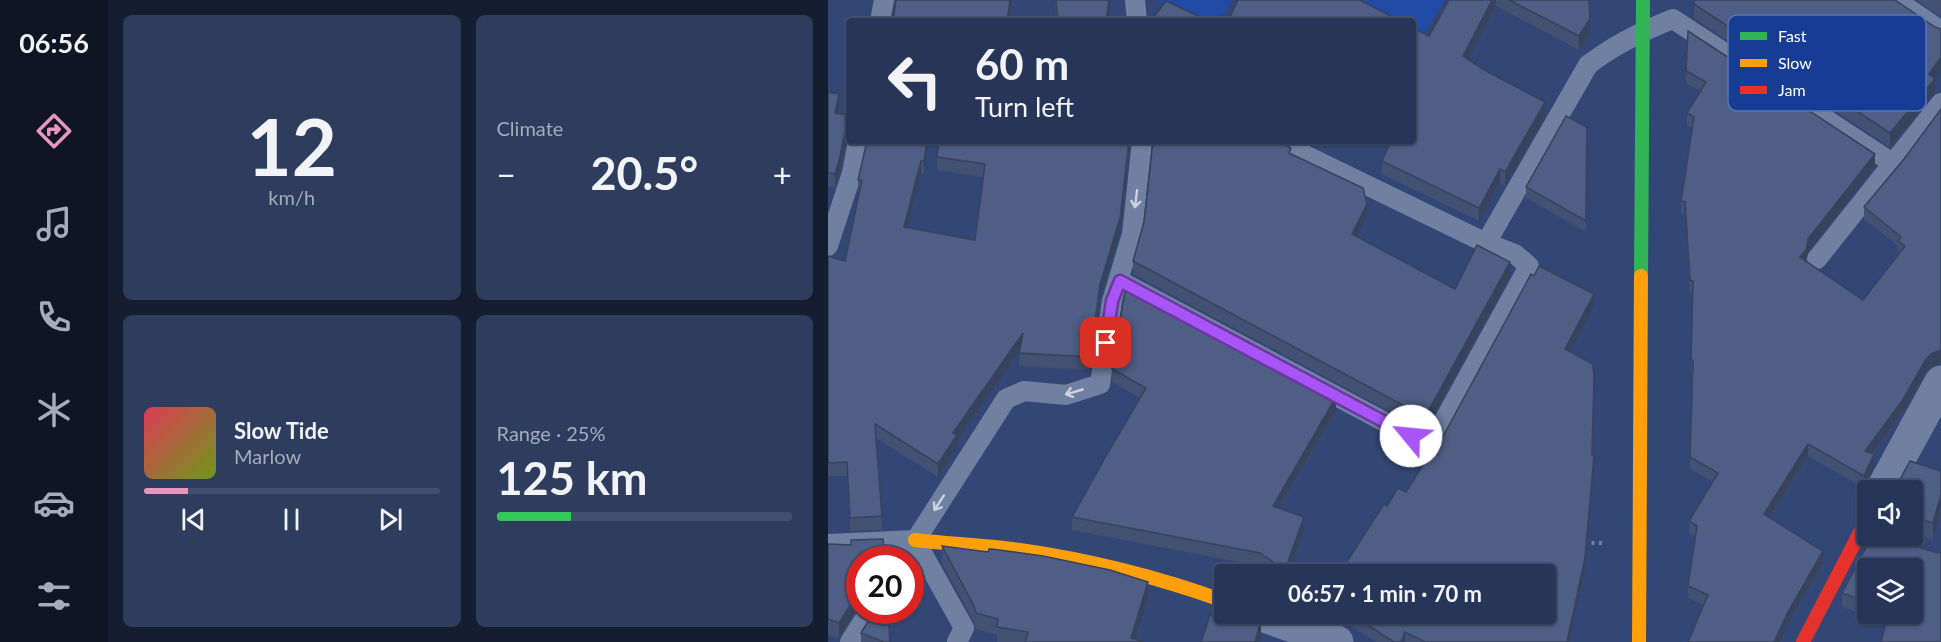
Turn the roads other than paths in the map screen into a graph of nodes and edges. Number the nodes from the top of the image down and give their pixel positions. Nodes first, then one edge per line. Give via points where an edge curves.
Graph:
1 (884, 0) edge
2 (1135, 0) edge
3 (1643, 0) edge
4 (1896, 0) edge
5 (1917, 15) edge
6 (880, 18) edge
7 (1137, 18) edge
8 (1926, 21) edge
9 (1643, 31) junction
10 (1941, 32) edge
11 (1728, 54) edge
12 (1941, 103) edge
13 (1814, 111) edge
14 (857, 144) edge
15 (1142, 144) edge
16 (1282, 144) edge
17 (1894, 164) junction
18 (1486, 243) junction
19 (828, 246) edge
20 (1817, 259) dead end
21 (1120, 281) junction
22 (1941, 382) edge
23 (1887, 480) edge
24 (915, 540) junction
25 (1857, 541) edge
26 (828, 544) edge
27 (911, 546) edge
28 (1214, 597) edge
29 (861, 624) edge
30 (1287, 624) edge
31 (850, 642) edge
32 (957, 642) edge
33 (1337, 642) edge
34 (1639, 642) edge
35 (1803, 642) edge

1 - 6 lane
2 - 7 lane
3 - 9 street
4 - 5 lane
8 - 10 lane
9 - 11 lane via 1673,18
9 - 18 lane via 1588,65
9 - 34 street
12 - 17 lane
13 - 17 lane
14 - 19 lane
15 -> 21 lane via 1132,234
16 - 18 lane
17 - 20 lane
18 - 21 lane via 1515,254 1529,266 1430,446
21 -> 24 lane via 1112,301 1101,384 1066,395 1024,391 1006,399
22 - 23 street
24 - 26 lane
24 - 27 lane
24 - 28 street via 1092,562
24 - 32 lane via 964,628
25 - 35 street
29 - 31 lane
30 - 33 street

